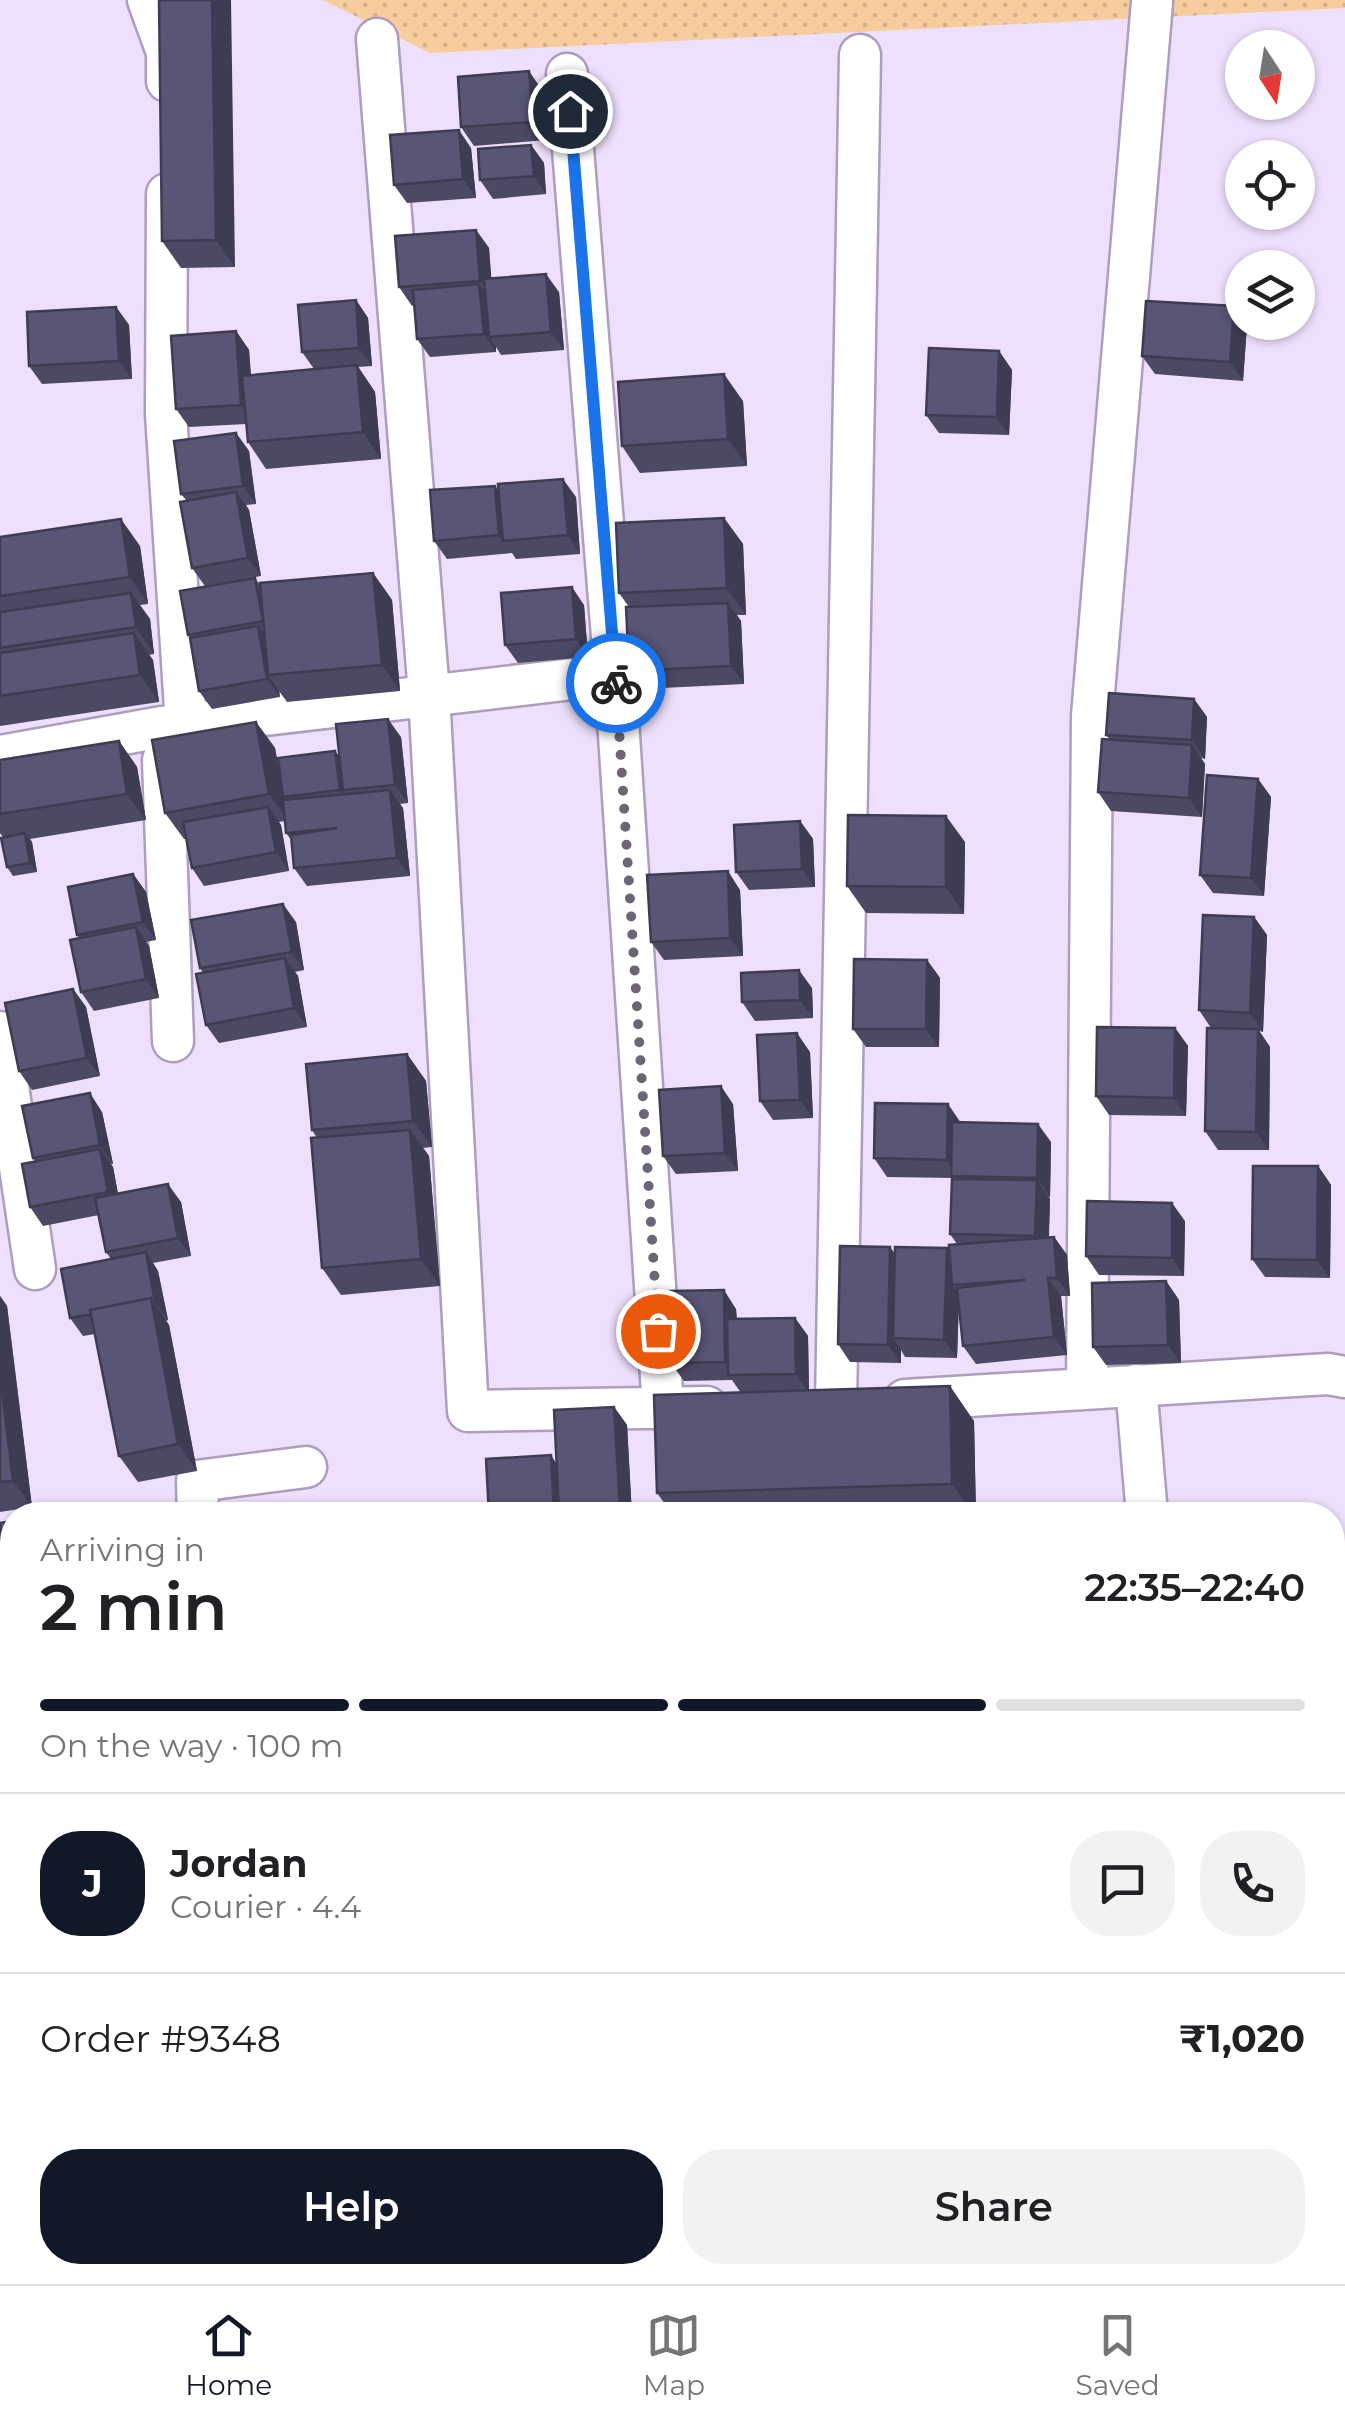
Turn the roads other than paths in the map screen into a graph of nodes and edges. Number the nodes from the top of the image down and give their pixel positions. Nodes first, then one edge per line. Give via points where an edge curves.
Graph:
1 (148, 0) edge
2 (1152, 2) dead end
3 (377, 39) dead end
4 (860, 55) dead end
5 (567, 74) dead end
6 (167, 109) edge
7 (167, 166) edge
8 (616, 674) junction
9 (429, 694) junction
10 (174, 726) junction
11 (0, 756) edge
12 (0, 1032) edge
13 (173, 1040) dead end
14 (35, 1269) dead end
15 (1345, 1377) edge
16 (1136, 1385) junction
17 (1087, 1388) junction
18 (740, 1406) edge
19 (663, 1408) junction
20 (306, 1467) dead end
21 (198, 1502) edge
22 (1145, 1502) edge

1 - 6 street via 167,52
2 - 17 street via 1092,716
3 - 9 street
4 - 17 street via 817,1405
5 - 8 street
7 - 10 street
8 - 9 street
8 - 19 street
9 - 10 street
9 - 19 street via 468,1411
10 - 11 street
10 - 13 street
12 - 14 street
15 - 16 street
16 - 17 street
16 - 22 street
18 - 19 street
20 - 21 street via 198,1481

